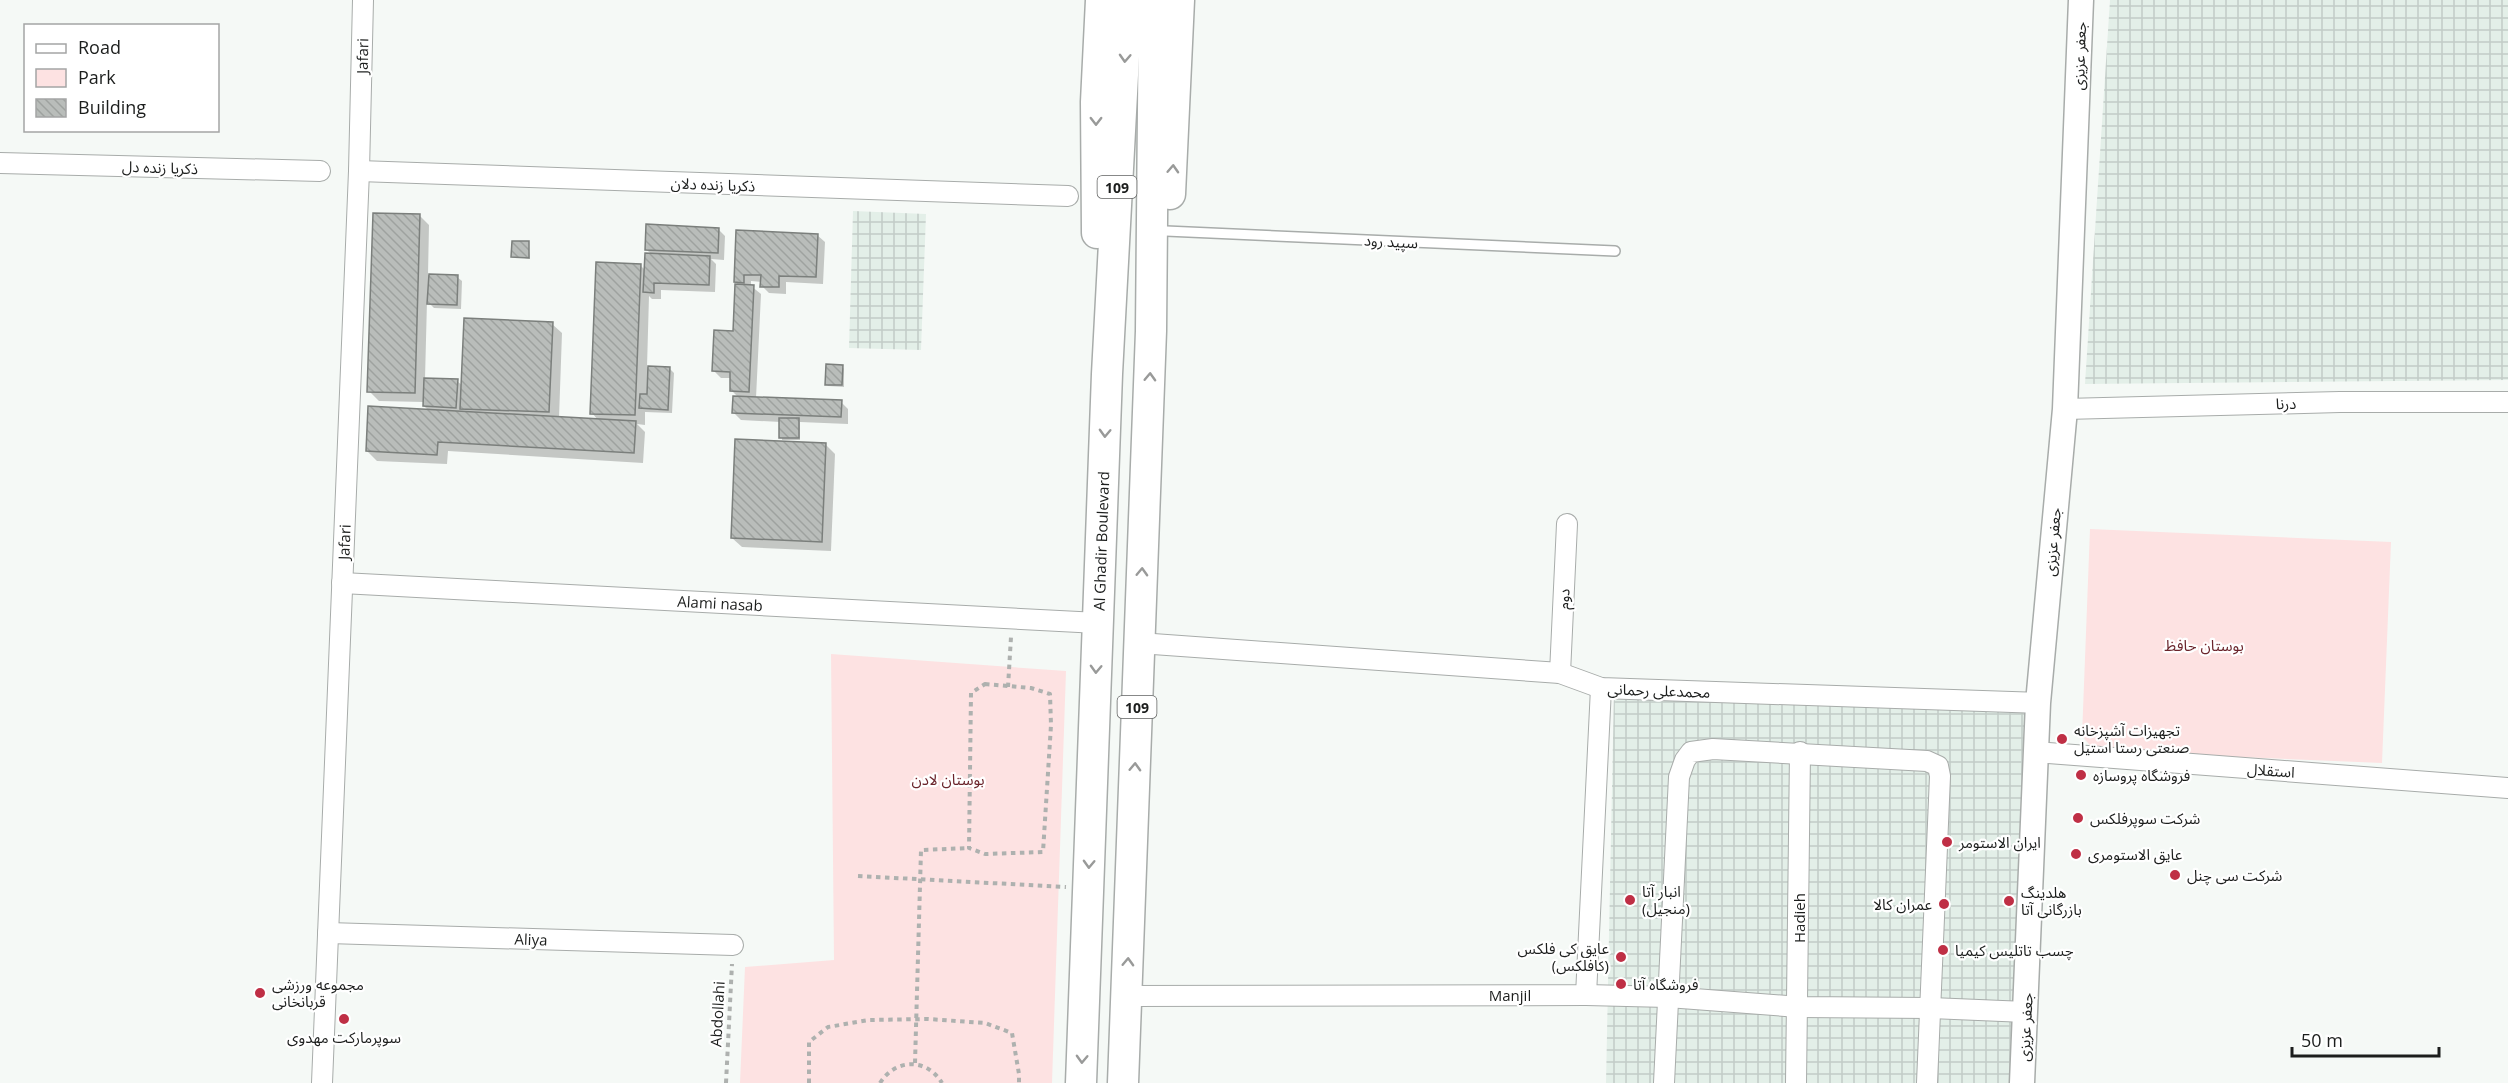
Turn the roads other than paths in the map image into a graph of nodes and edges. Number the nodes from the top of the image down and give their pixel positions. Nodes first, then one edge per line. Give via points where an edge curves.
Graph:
1 (363, 0) edge
2 (1101, 0) edge
3 (1127, 0) edge
4 (1154, 0) edge
5 (1179, 0) edge
6 (2081, 0) edge
7 (0, 163) edge
8 (320, 171) dead end
9 (359, 171) junction
10 (1068, 196) dead end
11 (1166, 231) junction
12 (1615, 251) dead end
13 (1151, 331) junction
14 (1107, 374) junction
15 (2508, 402) edge
16 (2065, 409) junction
17 (1567, 524) dead end
18 (342, 583) junction
19 (1098, 623) junction
20 (1139, 643) junction
21 (1560, 673) junction
22 (1601, 688) junction
23 (2037, 703) junction
24 (1800, 752) junction
25 (2035, 752) junction
26 (2508, 788) edge
27 (328, 933) junction
28 (733, 945) road end
29 (1586, 995) junction
30 (1126, 996) junction
31 (1668, 997) junction
32 (1798, 1007) junction
33 (1931, 1008) junction
34 (2026, 1012) junction
35 (322, 1083) edge
36 (1081, 1083) edge
37 (1123, 1083) edge
38 (1664, 1083) edge
39 (1796, 1083) edge
40 (1927, 1083) edge
41 (2022, 1083) edge

1 - 9 street, Jafari
2 -> 14 main road via 1096,222
3 -> 14 main road, Al Ghadir Boulevard / 109
4 - 13 main road, 109
11 -> 5 main road via 1173,175
6 - 16 street, جعفر عزیزی
7 - 8 street, ذکریا زنده دل
9 - 10 street, ذکریا زنده دلان
9 - 18 street, Jafari
11 - 12 lane, سپید رود
11 - 13 main road
20 -> 13 main road, 109
14 -> 19 main road, Al Ghadir Boulevard / 109
15 - 16 street, درنا
16 - 23 street, جعفر عزیزی
17 - 21 street, دوم
18 - 19 street, Alami nasab
18 - 27 street, Jafari
19 -> 36 main road, Al Ghadir Boulevard / 109
20 - 21 street, محمدعلی رحمانی
30 -> 20 main road, 109
21 - 22 street, محمدعلی رحمانی
22 - 23 street, محمدعلی رحمانی
22 - 29 street
23 - 25 street, جعفر عزیزی
24 - 31 street via 1713,748 1691,752 1685,760 1679,777
24 - 32 street, Hadieh
24 - 33 street via 1927,761 1938,766 1941,776
25 - 26 street, استقلال
25 - 34 street, جعفر عزیزی
27 - 28 street, Aliya
27 - 35 street, Jafari
29 - 30 street, Manjil
29 - 31 street, Manjil
30 - 37 main road, 109
31 - 32 street, Manjil
31 - 38 street
32 - 33 street, Manjil
32 - 39 street, Hadieh
33 - 34 street, Manjil
33 - 40 street
34 - 41 street, جعفر عزیزی

